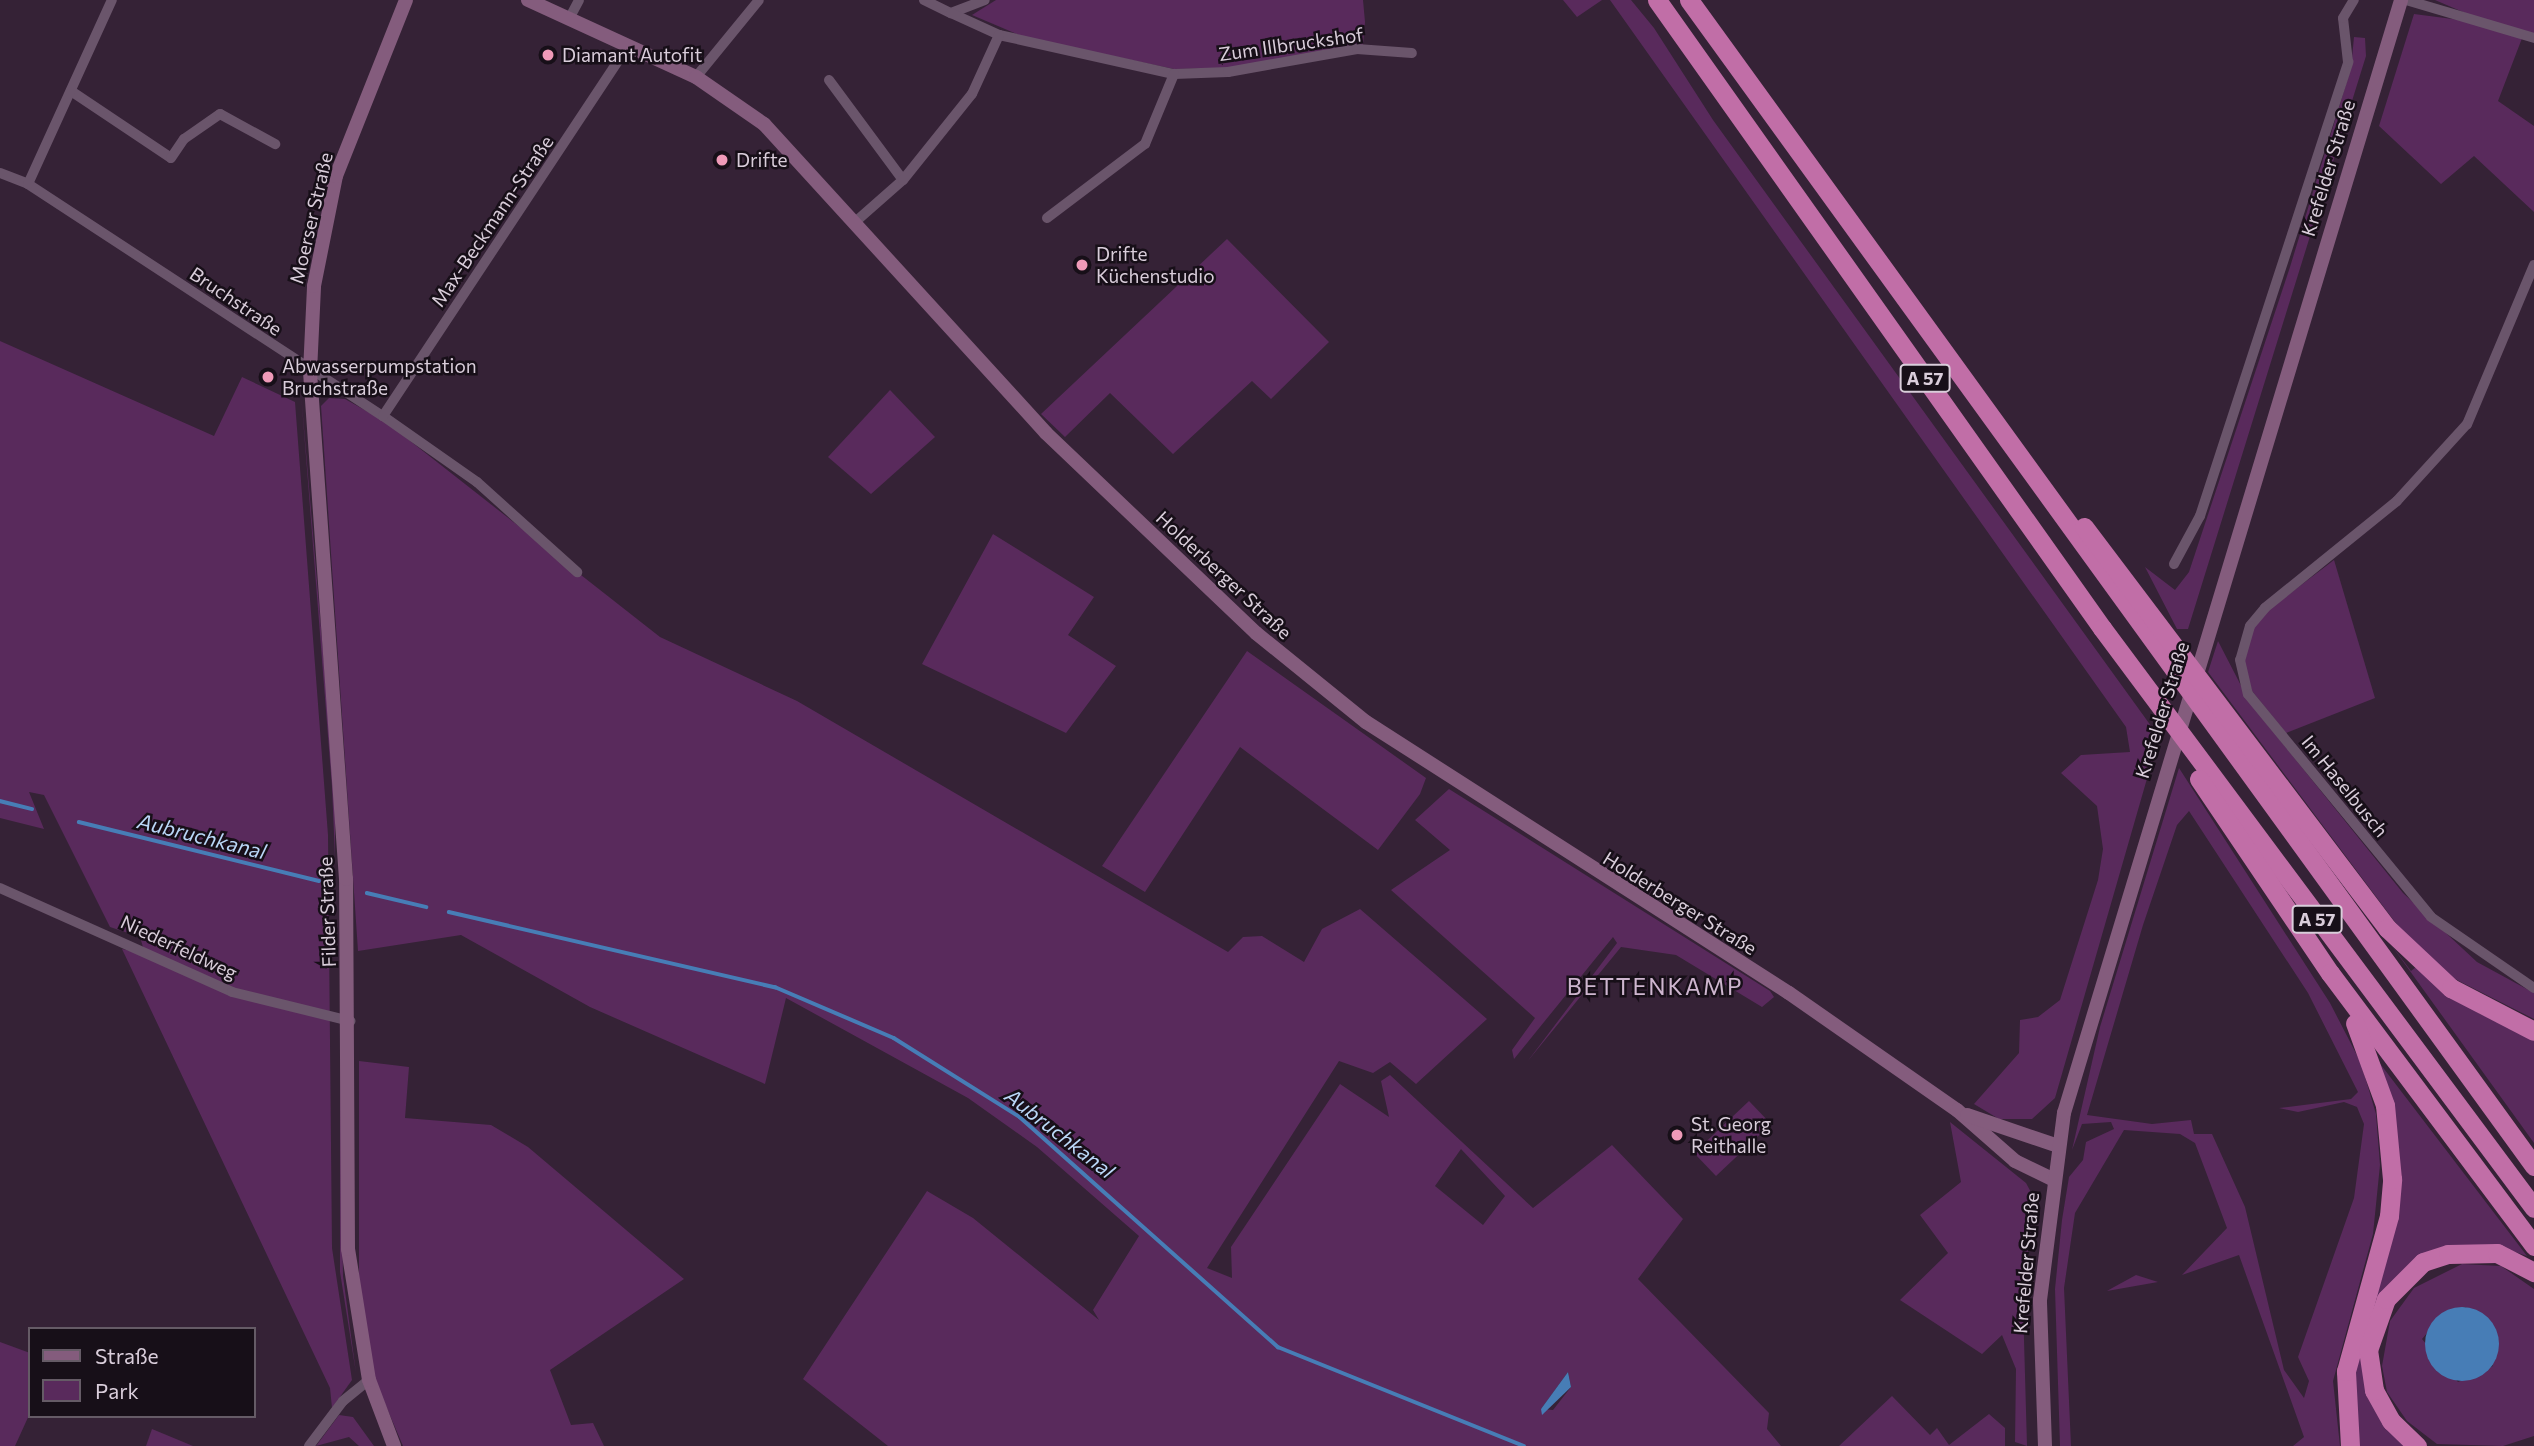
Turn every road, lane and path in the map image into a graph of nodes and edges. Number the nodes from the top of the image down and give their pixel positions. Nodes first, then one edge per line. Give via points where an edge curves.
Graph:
1 (112, 0) edge
2 (406, 0) edge
3 (528, 0) edge
4 (579, 0) edge
5 (759, 0) edge
6 (924, 0) edge
7 (985, 0) edge
8 (1657, 0) edge
9 (1689, 0) edge
10 (2354, 0) edge
11 (2404, 0) edge
12 (951, 13) junction
13 (569, 19) junction
14 (999, 35) junction
15 (2534, 38) edge
16 (629, 45) junction
17 (1412, 53) dead end
18 (1174, 74) junction
19 (696, 77) junction
20 (829, 80) dead end
21 (71, 91) junction
22 (275, 144) dead end
23 (0, 173) edge
24 (903, 180) junction
25 (28, 184) junction
26 (1047, 218) dead end
27 (854, 223) junction
28 (2534, 265) edge
29 (310, 372) junction
30 (383, 416) junction
31 (1994, 419) junction
32 (2174, 564) dead end
33 (577, 572) dead end
34 (2102, 628) junction
35 (2268, 883) junction
36 (0, 888) edge
37 (2534, 988) edge
38 (350, 1021) junction
39 (2534, 1031) edge
40 (2465, 1075) junction
41 (1957, 1110) junction
42 (2058, 1146) junction
43 (2534, 1150) edge
44 (2534, 1166) edge
45 (2052, 1179) junction
46 (2534, 1208) edge
47 (2534, 1247) edge
48 (2534, 1272) edge
49 (369, 1380) junction
50 (309, 1446) edge
51 (394, 1446) edge
52 (2045, 1446) edge
53 (2350, 1446) edge
54 (2417, 1446) edge

1 - 21 street
2 - 29 main road, Moerser Straße via 336,176 314,286
3 - 13 main road, Holderberger Straße
4 - 13 street
5 - 19 street
6 - 12 street, Zum Illbruckshof
7 - 12 street
8 - 34 highway, A 57
9 - 31 highway, A 57
10 - 32 street via 2343,18 2344,75 2204,505
11 - 15 street
11 - 42 main road, Krefelder Straße via 2208,624
12 - 14 street, Zum Illbruckshof
13 - 16 main road, Holderberger Straße
14 - 18 street, Zum Illbruckshof
14 - 24 street via 972,94
16 - 19 main road, Holderberger Straße
16 - 30 street, Max-Beckmann-Straße
17 - 18 street, Zum Illbruckshof via 1357,49 1228,72
18 - 26 street via 1145,144
19 - 27 main road, Holderberger Straße via 764,124
20 - 24 street
21 - 22 street via 171,158 184,139 220,114
21 - 25 street
23 - 25 street, Bruchstraße
24 - 27 street
25 - 29 street, Bruchstraße
27 - 41 main road, Holderberger Straße via 998,386 1291,663 1445,777 1789,993
28 - 37 street, Im Haselbusch via 2467,424 2397,501 2250,626 2240,660 2248,694 2431,917
29 - 30 street, Bruchstraße
29 - 38 main road, Filder Straße via 339,741
30 - 33 street, Bruchstraße via 477,482
31 - 39 highway via 2143,599 2387,928 2451,988
31 - 40 highway, A 57
34 - 35 highway
34 - 46 highway, A 57
35 - 47 highway
35 - 53 highway via 2360,1031 2385,1105 2392,1147 2389,1216 2346,1371
36 - 38 street, Niederfeldweg via 232,992
38 - 49 main road, Filder Straße via 348,1249
40 - 43 highway
40 - 44 highway, A 57
41 - 42 main road, Holderberger Straße via 2012,1135
41 - 45 main road, Holderberger Straße via 2015,1161
42 - 45 main road, Krefelder Straße
45 - 52 main road, Krefelder Straße via 2039,1300
48 - 54 highway via 2497,1253 2448,1254 2423,1262 2386,1299 2368,1350 2374,1390 2391,1421
49 - 50 street via 343,1401
49 - 51 main road, Filder Straße

